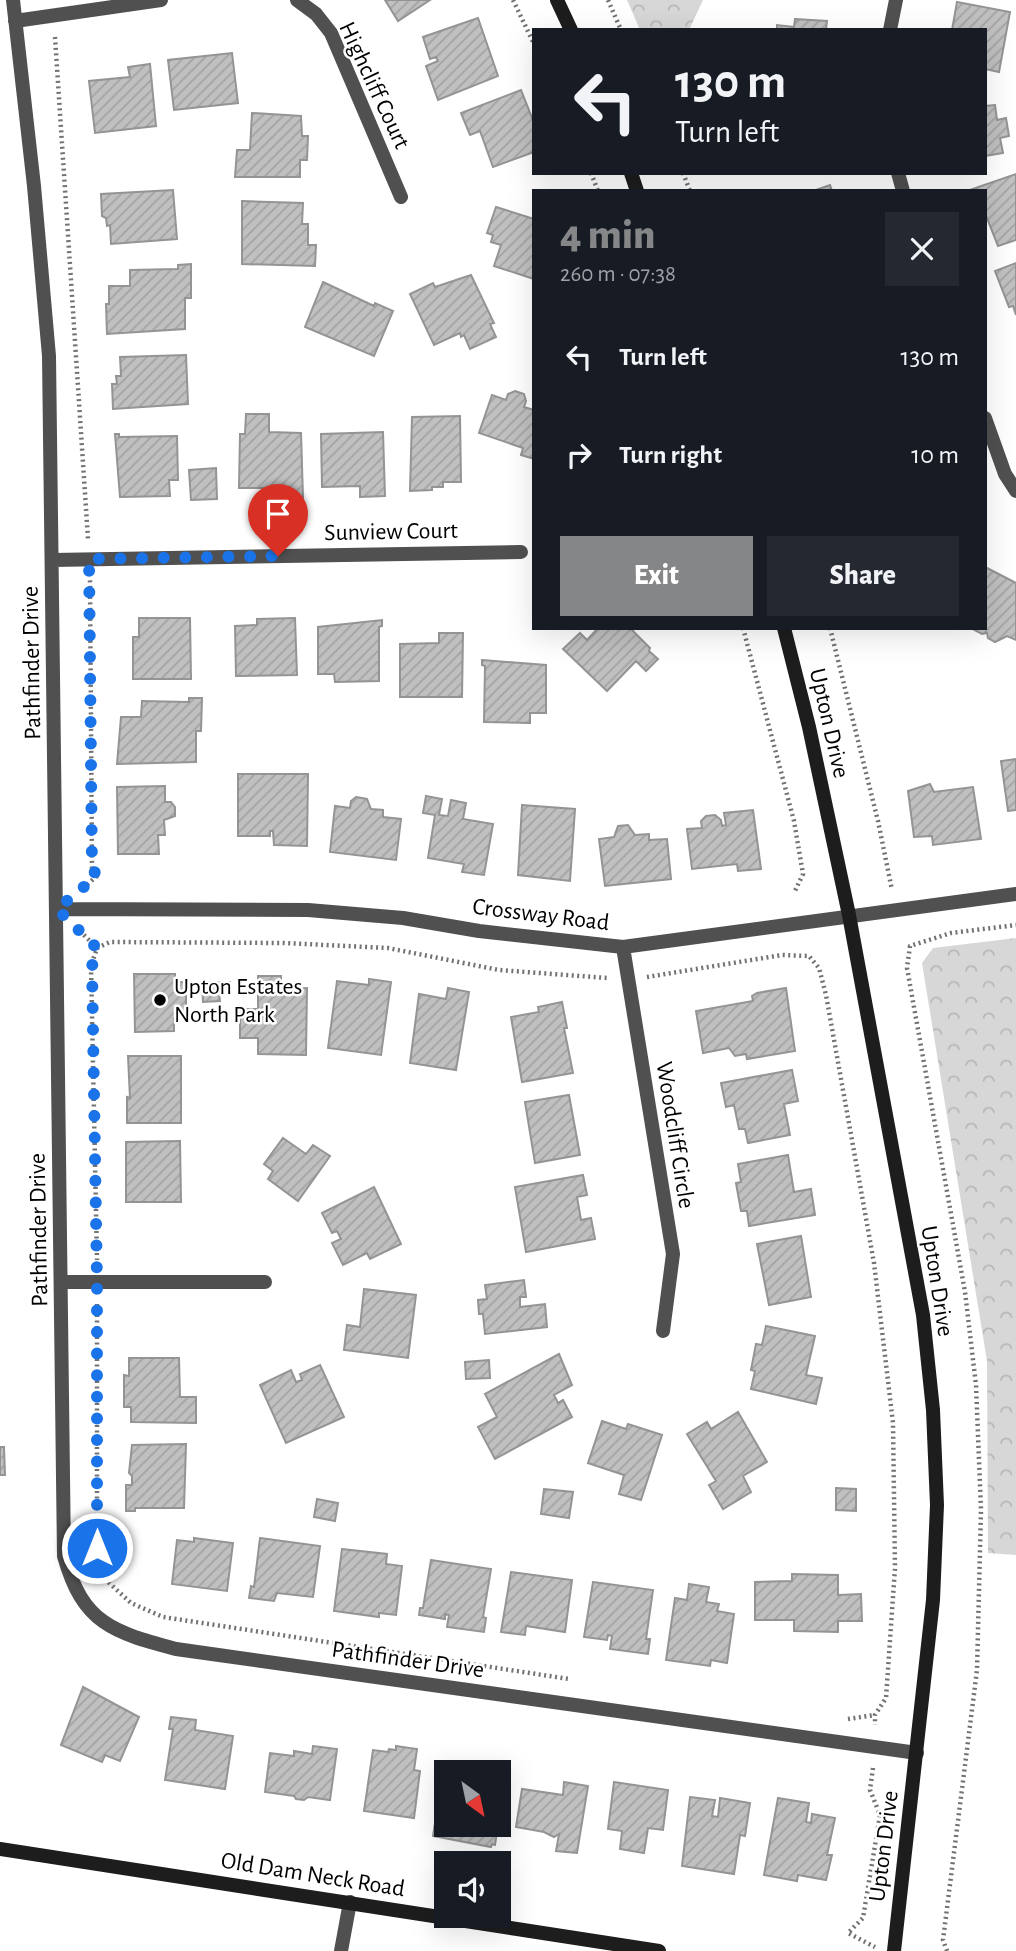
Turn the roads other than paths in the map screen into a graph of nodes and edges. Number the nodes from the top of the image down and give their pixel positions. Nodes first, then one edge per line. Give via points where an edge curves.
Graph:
1 (13, 0) edge
2 (160, 0) edge
3 (297, 0) edge
4 (557, 0) edge
5 (896, 0) edge
6 (15, 21) junction
7 (570, 28) edge
8 (890, 28) edge
9 (401, 197) dead end
10 (987, 423) edge
11 (1016, 491) edge
12 (521, 552) dead end
13 (52, 559) junction
14 (785, 630) edge
15 (1016, 894) edge
16 (57, 909) junction
17 (849, 915) junction
18 (623, 947) junction
19 (61, 1282) junction
20 (265, 1282) dead end
21 (663, 1331) dead end
22 (917, 1753) junction
23 (0, 1849) edge
24 (349, 1902) junction
25 (341, 1951) edge
26 (659, 1951) edge
27 (894, 1951) edge

1 - 6 street, Pathfinder Drive
2 - 6 street
3 - 9 street, Highcliff Court via 331,33
4 - 7 main road
5 - 8 street
6 - 13 street, Pathfinder Drive via 49,356
10 - 11 street
12 - 13 street, Sunview Court
13 - 16 street, Pathfinder Drive
14 - 17 main road, Upton Drive
15 - 17 street, Crossway Road
16 - 18 street, Crossway Road via 307,910
16 - 19 street, Pathfinder Drive
17 - 18 street, Crossway Road
17 - 22 main road, Upton Drive via 923,1315 933,1410 937,1505 933,1600
18 - 21 street, Woodcliff Circle via 673,1254
19 - 20 street
19 - 22 street, Pathfinder Drive via 64,1556 71,1582 86,1606 106,1625 176,1649
22 - 27 main road, Upton Drive
23 - 24 main road, Old Dam Neck Road
24 - 25 street
24 - 26 main road, Old Dam Neck Road

